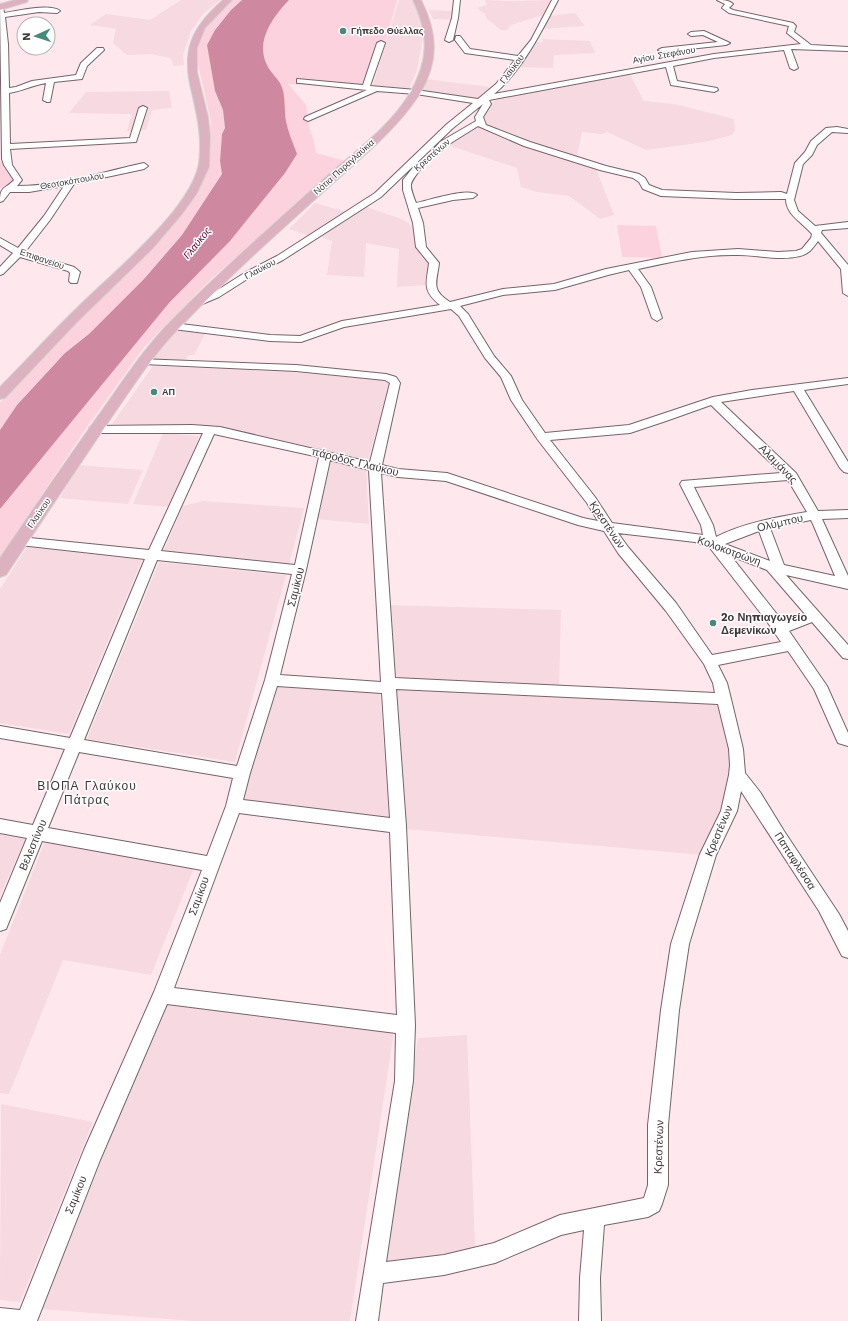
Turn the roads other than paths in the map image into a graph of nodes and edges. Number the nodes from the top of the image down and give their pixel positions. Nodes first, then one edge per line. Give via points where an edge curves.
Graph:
1 (24, 0) edge
2 (228, 0) edge
3 (417, 0) edge
4 (457, 0) edge
5 (555, 0) edge
6 (720, 0) edge
7 (1, 9) edge
8 (57, 11) dead end
9 (2, 30) edge
10 (691, 34) dead end
11 (458, 37) dead end
12 (449, 40) dead end
13 (381, 43) dead end
14 (726, 43) junction
15 (808, 46) junction
16 (787, 48) junction
17 (848, 49) edge
18 (100, 50) dead end
19 (662, 50) dead end
20 (741, 53) junction
21 (520, 58) junction
22 (669, 64) junction
23 (618, 66) dead end
24 (646, 68) junction
25 (794, 68) dead end
26 (624, 72) junction
27 (652, 76) dead end
28 (50, 81) junction
29 (300, 81) dead end
30 (499, 86) junction
31 (366, 87) junction
32 (375, 89) junction
33 (714, 90) dead end
34 (4, 91) junction
35 (416, 92) junction
36 (518, 93) junction
37 (47, 100) dead end
38 (483, 100) junction
39 (2, 108) edge
40 (143, 108) dead end
41 (308, 119) dead end
42 (480, 122) junction
43 (848, 132) edge
44 (7, 147) junction
45 (144, 166) dead end
46 (72, 182) junction
47 (4, 190) edge
48 (473, 195) dead end
49 (791, 197) junction
50 (0, 199) edge
51 (412, 207) junction
52 (848, 225) edge
53 (816, 233) junction
54 (0, 242) edge
55 (20, 253) junction
56 (632, 267) junction
57 (2, 268) edge
58 (847, 268) edge
59 (74, 281) dead end
60 (848, 293) edge
61 (196, 303) junction
62 (452, 305) junction
63 (657, 318) dead end
64 (173, 326) junction
65 (143, 361) junction
66 (848, 381) edge
67 (798, 387) junction
68 (0, 394) edge
69 (713, 400) junction
70 (95, 430) junction
71 (210, 430) junction
72 (542, 437) junction
73 (325, 455) junction
74 (375, 467) junction
75 (848, 469) edge
76 (792, 476) junction
77 (848, 514) edge
78 (815, 515) junction
79 (762, 526) junction
80 (608, 527) junction
81 (20, 541) junction
82 (714, 544) junction
83 (153, 555) junction
84 (775, 568) junction
85 (300, 570) junction
86 (0, 571) edge
87 (846, 584) edge
88 (814, 616) junction
89 (780, 629) junction
90 (791, 645) junction
91 (846, 650) edge
92 (709, 661) junction
93 (272, 680) junction
94 (389, 686) junction
95 (724, 699) junction
96 (0, 732) edge
97 (845, 737) edge
98 (75, 745) junction
99 (242, 773) junction
100 (738, 775) junction
101 (234, 806) junction
102 (0, 826) edge
103 (398, 826) junction
104 (38, 833) junction
105 (211, 864) junction
106 (0, 923) edge
107 (848, 949) edge
108 (162, 995) junction
109 (406, 1025) junction
110 (595, 1217) junction
111 (374, 1274) junction
112 (0, 1319) edge
113 (22, 1321) edge
114 (26, 1321) edge
115 (367, 1321) edge
116 (590, 1321) edge

1 - 7 main road
2 - 68 main road via 202,25 195,36 191,55 195,87 204,122 206,158 195,187 144,251
3 - 35 main road, Νότια Παραγλαύκια via 427,20 430,38 426,68
4 - 12 street
5 - 21 street, Γλαύκου via 534,40
6 - 15 street via 730,4 725,7 729,11 792,24 790,33
7 - 8 street
7 - 9 street
9 - 34 street
10 - 14 street via 704,33
11 - 21 street via 468,51
13 - 31 street
14 - 19 street
14 - 20 street
15 - 16 street, Αγίου Στεφάνου
15 - 17 street, Αγίου Στεφάνου
16 - 20 street, Αγίου Στεφάνου
16 - 25 street
18 - 28 street via 84,65 79,77
20 - 22 street, Αγίου Στεφάνου
21 - 30 street, Γλαύκου
22 - 24 street, Αγίου Στεφάνου
22 - 33 street via 674,83
23 - 26 street
24 - 26 street, Αγίου Στεφάνου
24 - 27 street
26 - 36 street, Αγίου Στεφάνου
28 - 34 street
28 - 37 street
29 - 31 street
30 - 36 street
30 - 38 street, Γλαύκου
31 - 32 street
32 - 35 street
32 - 41 street
34 - 39 street
35 - 38 street
35 - 61 main road, Νότια Παραγλαύκια via 403,110 374,140
36 - 38 street, Αγίου Στεφάνου
38 - 42 street via 487,104 478,118
38 - 61 street, Γλαύκου via 450,126 372,200 216,295
39 - 44 street
40 - 44 street via 133,140
42 - 49 street via 483,126 521,142 636,176 646,187 658,193
42 - 51 street, Κρεστένων via 443,144 411,174 406,183
43 - 49 street via 829,130 811,147 799,164
44 - 47 street via 7,163 18,180 14,186
45 - 46 street, Θεοτοκόπουλου
46 - 47 street, Θεοτοκόπουλου
46 - 55 street
47 - 50 street
48 - 51 street
49 - 53 street via 790,204 793,210
51 - 62 street, Κρεστένων via 418,223 421,247 434,263 430,280 432,289 442,302
52 - 53 street via 819,228
53 - 56 street via 815,239 799,254 707,253
53 - 58 street
54 - 55 street, Επιφανείου
55 - 57 street
55 - 59 street, Επιφανείου via 70,269 75,272
56 - 62 street via 555,287 503,292
56 - 63 street via 646,287
58 - 60 street
61 - 64 main road, Γλαύκου
62 - 64 street via 342,324 297,340
62 - 72 street, Κρεστένων via 463,314 490,358 506,376 520,405
64 - 65 main road, Γλαύκου
65 - 70 main road, Γλαύκου
65 - 74 street via 296,368 392,379 395,388
66 - 67 street
67 - 69 street
67 - 75 street
69 - 72 street via 630,429
69 - 76 street, Αλαμάνας
70 - 71 street, πάροδος Γλαύκου
70 - 81 main road, Γλαύκου
71 - 73 street, πάροδος Γλαύκου
71 - 83 street, Βελεστίνου
72 - 80 street, Κρεστένων via 591,500
73 - 74 street, πάροδος Γλαύκου
73 - 85 street, Σαμίκου
74 - 80 street, πάροδος Γλαύκου via 398,473 447,477 571,519
74 - 94 street
76 - 78 street, Αλαμάνας
76 - 82 street via 686,484
77 - 78 street, Ολύμπου
78 - 79 street, Ολύμπου
78 - 87 street, Αλαμάνας
79 - 82 street, Ολύμπου via 729,535
79 - 84 street
80 - 82 street, Κολοκοτρώνη via 684,536
80 - 92 street, Κρεστένων via 623,550 671,607
81 - 83 street
81 - 86 main road, Γλαύκου
82 - 84 street, Κολοκοτρώνη
82 - 89 street
83 - 85 street
83 - 98 street, Βελεστίνου
84 - 87 street, Κολοκοτρώνη
84 - 88 street
85 - 93 street, Σαμίκου
88 - 89 street
88 - 91 street
89 - 90 street
90 - 92 street
90 - 97 street via 822,690
92 - 95 street, Κρεστένων via 718,678
93 - 94 street
93 - 99 street, Σαμίκου
94 - 95 street
94 - 103 street
95 - 100 street, Κρεστένων via 738,760
96 - 98 street
98 - 99 street
98 - 104 street, Βελεστίνου
99 - 101 street, Σαμίκου
100 - 107 street, Παπαφλέσσα via 752,791 832,918
100 - 110 street, Κρεστένων via 729,811 708,854 680,944 658,1125 658,1185 655,1198 648,1208
101 - 103 street
101 - 105 street, Σαμίκου
102 - 104 street
103 - 109 street
104 - 105 street
104 - 106 street, Βελεστίνου
105 - 108 street, Σαμίκου
108 - 109 street
108 - 114 street, Σαμίκου via 90,1157
109 - 111 street via 404,1081
110 - 111 street, Κρεστένων via 560,1225 495,1253 444,1265
110 - 116 street via 590,1271
111 - 115 street
112 - 113 street

